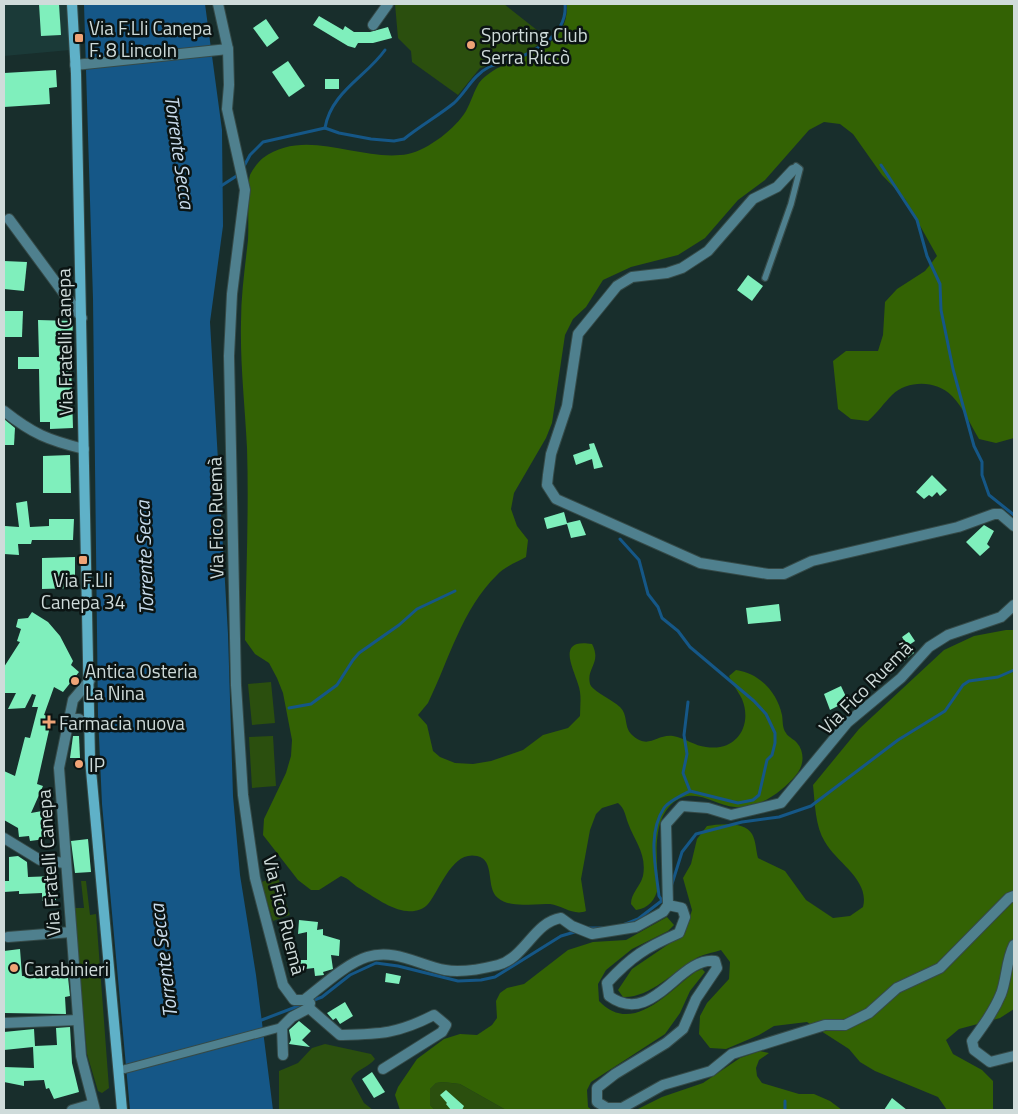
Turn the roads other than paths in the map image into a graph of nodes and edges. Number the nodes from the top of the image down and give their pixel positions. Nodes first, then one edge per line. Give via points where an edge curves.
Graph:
1 (72, 4) edge
2 (218, 4) edge
3 (388, 4) edge
4 (373, 25) dead end
5 (228, 49) junction
6 (79, 65) junction
7 (792, 170) joint
8 (9, 218) dead end
9 (765, 278) dead end
10 (82, 318) junction
11 (4, 410) edge
12 (84, 449) junction
13 (1014, 526) edge
14 (1014, 605) edge
15 (90, 680) junction
16 (67, 719) junction
17 (90, 727) junction
18 (4, 838) edge
19 (65, 863) junction
20 (1014, 896) edge
21 (668, 905) junction
22 (71, 932) junction
23 (8, 937) dead end
24 (1014, 945) edge
25 (312, 993) junction
26 (309, 1008) junction
27 (78, 1020) junction
28 (4, 1023) edge
29 (282, 1027) junction
30 (283, 1055) dead end
31 (1014, 1056) edge
32 (384, 1069) dead end
33 (125, 1070) dead end
34 (93, 1104) edge
35 (72, 1110) edge
36 (122, 1110) edge

1 - 6 main road, Via Fratelli Canepa
2 - 5 street
3 - 4 street
5 - 6 street
5 - 25 street, Via Fico Ruemà via 227,108 244,190 232,294 229,356 236,685 243,795 255,878 283,985 294,1000 304,1000
6 - 10 main road, Via Fratelli Canepa
7 - 9 lane via 796,166 800,169 792,204
7 - 13 street via 776,186 753,199 708,251 682,268 632,277 617,286 578,334 567,406 551,454 547,486 556,499 700,563 768,574 784,574 812,561 958,527 994,514 1000,514
8 - 10 street
10 - 12 main road, Via Fratelli Canepa
11 - 12 street via 47,440
12 - 15 main road, Via Fratelli Canepa
14 - 21 street, Via Fico Ruemà via 1001,617 948,635 930,646 901,678 847,723 781,803 731,815 708,808 682,806 672,814 666,824
15 - 16 street, Via Fratelli Canepa via 73,700
15 - 17 main road, Via Fratelli Canepa
16 - 17 street via 79,719
16 - 19 street, Via Fratelli Canepa via 59,768
17 - 36 main road, Via Fratelli Canepa
18 - 19 street via 40,860
19 - 22 street, Via Fratelli Canepa
20 - 21 street via 940,968 897,988 869,1013 845,1025 825,1025 732,1054 711,1070 663,1085 622,1108 607,1108 597,1102 597,1088 666,1044 683,1029 696,999 717,968 715,961 708,960 649,1000 632,1005 608,996 607,983 623,966 645,948 680,933 685,917 682,908
21 - 25 street, Via Fico Ruemà via 663,912 636,927 592,934 561,918 555,919 541,928 523,949 500,964 461,971 446,970 387,953 366,957
22 - 23 street
22 - 27 street, Via Fratelli Canepa
24 - 31 street via 1001,993 972,1041 974,1050 990,1062
25 - 26 street
26 - 29 street
26 - 32 street via 340,1035 383,1034 413,1026 434,1015 442,1019 446,1025 442,1032
27 - 28 street
27 - 34 street, Via Fratelli Canepa via 81,1056
29 - 30 street
29 - 33 street
34 - 35 street

